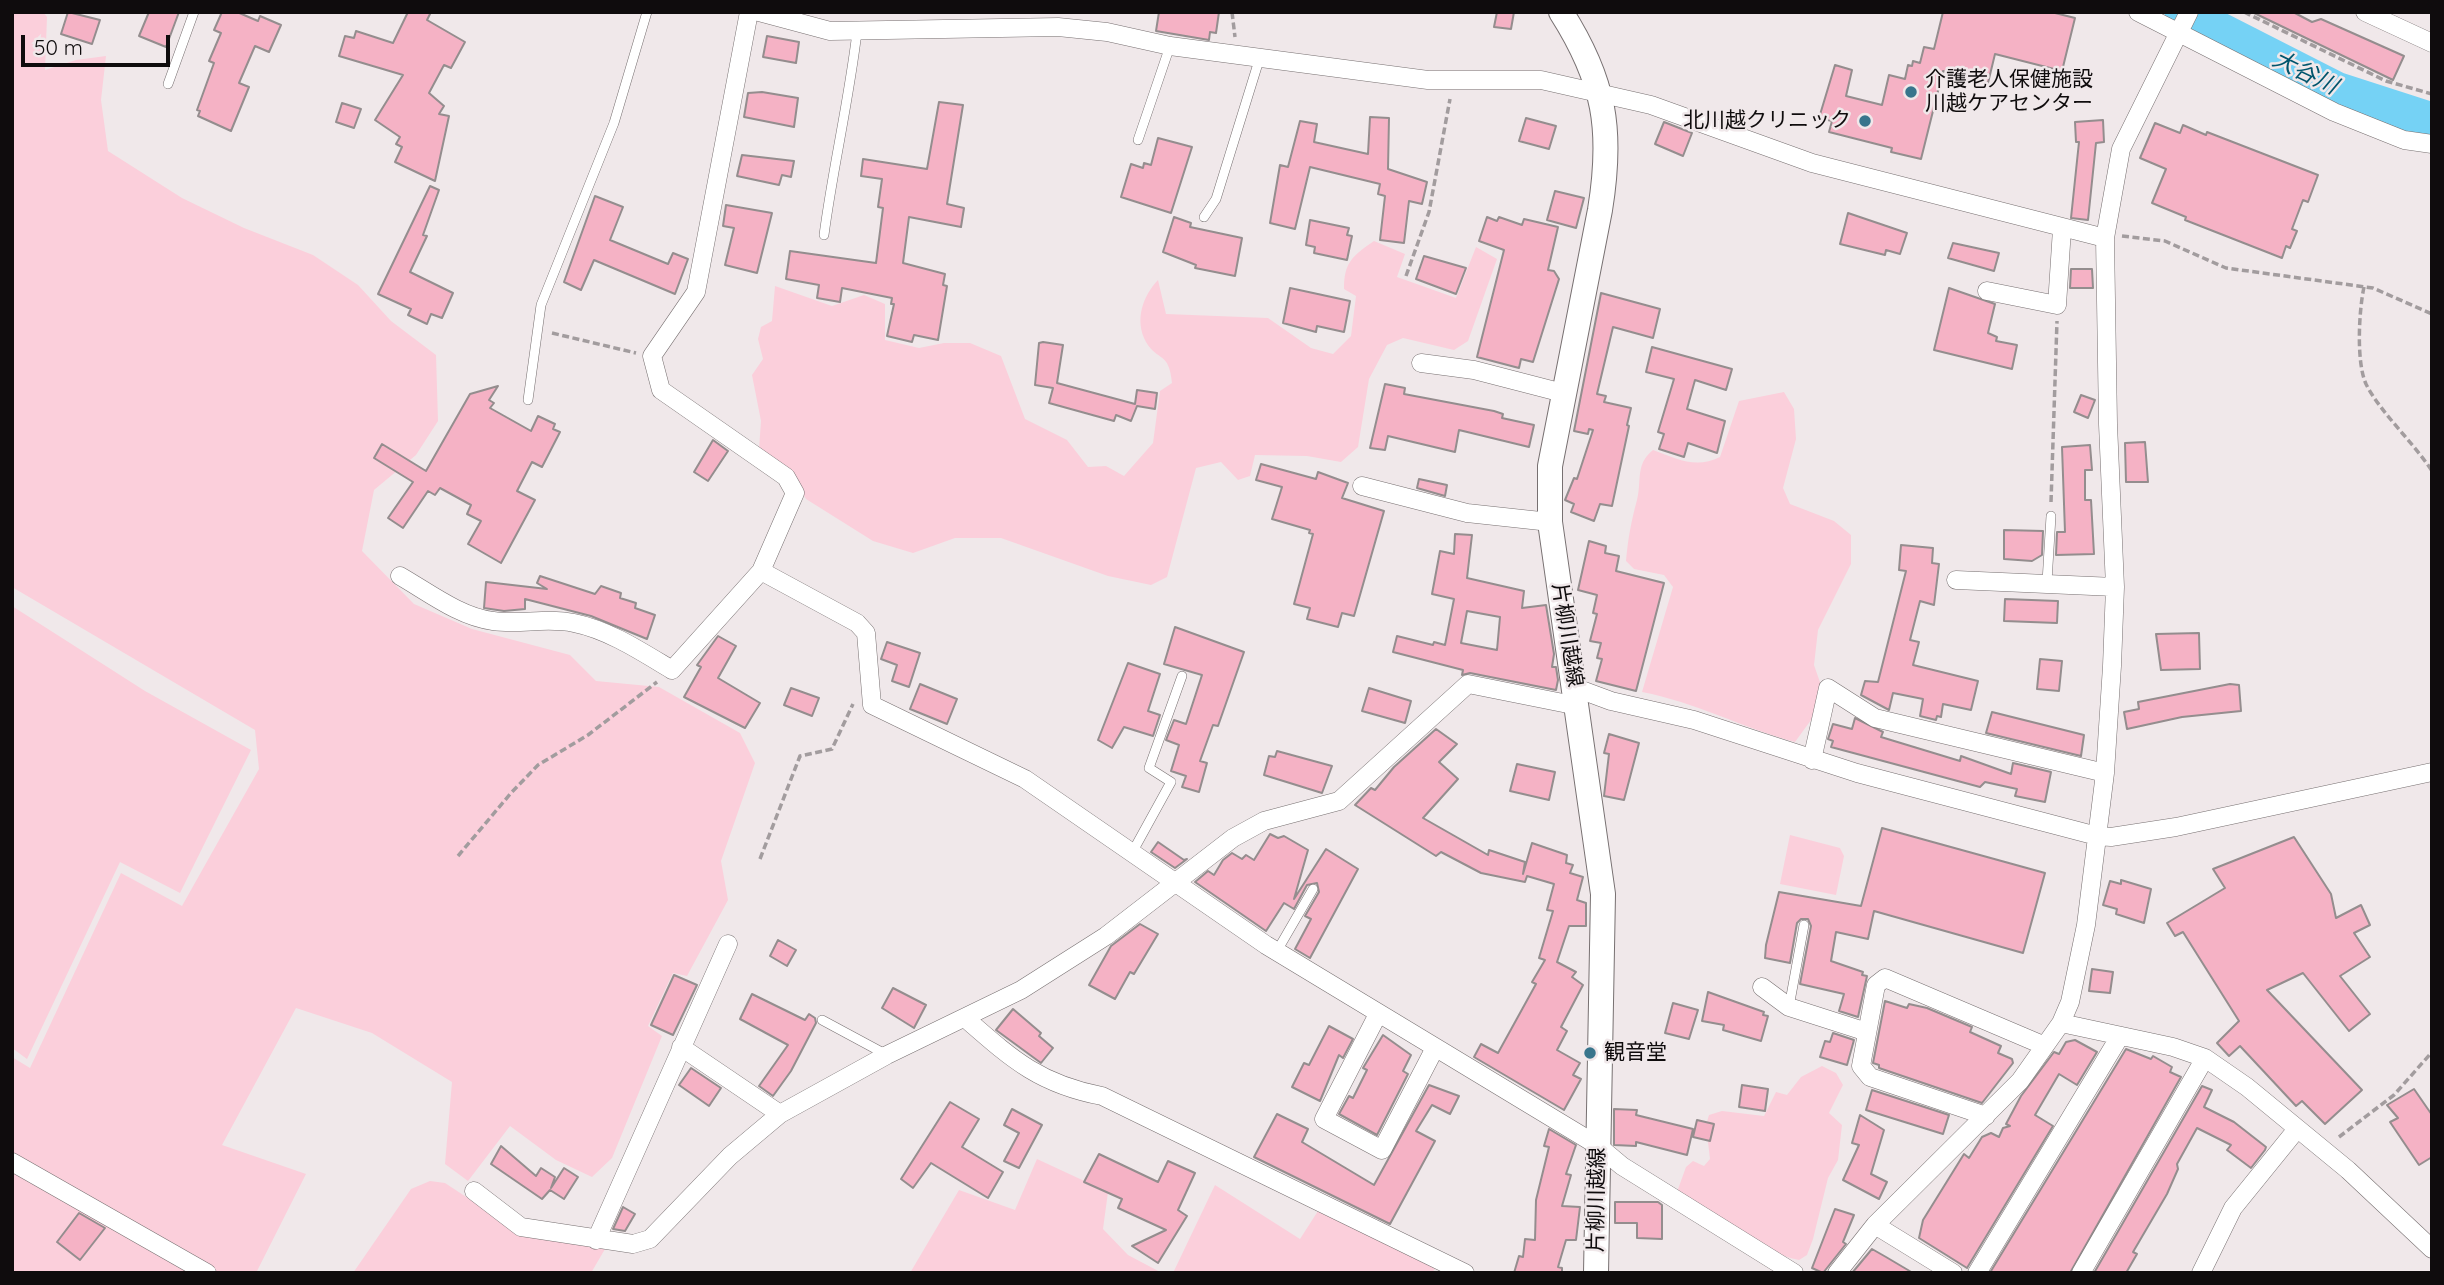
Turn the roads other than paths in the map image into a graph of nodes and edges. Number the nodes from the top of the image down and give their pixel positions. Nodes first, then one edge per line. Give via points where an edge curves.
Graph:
1 (194, 12) edge
2 (647, 12) edge
3 (749, 12) edge
4 (759, 12) edge
5 (1561, 12) edge
6 (2138, 12) edge
7 (2189, 12) edge
8 (2365, 12) edge
9 (857, 32) junction
10 (2179, 34) junction
11 (2432, 43) edge
12 (1170, 46) junction
13 (1260, 57) junction
14 (168, 84) dead end
15 (1600, 92) junction
16 (1138, 139) dead end
17 (2432, 144) edge
18 (1204, 216) dead end
19 (2062, 229) junction
20 (824, 235) dead end
21 (2105, 238) junction
22 (1987, 291) dead end
23 (1421, 363) dead end
24 (1563, 393) junction
25 (528, 400) dead end
26 (1362, 486) dead end
27 (2051, 516) road end
28 (1550, 522) junction
29 (761, 570) junction
30 (400, 576) dead end
31 (1956, 580) dead end
32 (2047, 582) junction
33 (2115, 587) junction
34 (1182, 676) dead end
35 (1577, 697) junction
36 (1812, 760) junction
37 (2432, 772) edge
38 (2105, 773) junction
39 (2097, 836) junction
40 (1133, 851) junction
41 (1175, 881) junction
42 (1313, 889) dead end
43 (1804, 925) dead end
44 (728, 944) dead end
45 (1277, 951) junction
46 (1762, 987) dead end
47 (1788, 1007) junction
48 (1378, 1014) junction
49 (965, 1018) junction
50 (822, 1020) dead end
51 (2061, 1023) junction
52 (1867, 1032) junction
53 (2120, 1035) junction
54 (2045, 1046) junction
55 (681, 1047) junction
56 (1435, 1048) junction
57 (887, 1055) junction
58 (2205, 1058) junction
59 (779, 1114) junction
60 (1986, 1116) junction
61 (2297, 1129) junction
62 (1597, 1145) junction
63 (12, 1162) edge
64 (474, 1191) dead end
65 (1875, 1225) junction
66 (596, 1240) junction
67 (2432, 1249) edge
68 (207, 1273) edge
69 (1465, 1273) edge
70 (1596, 1273) edge
71 (1794, 1273) edge
72 (1837, 1273) edge
73 (1953, 1273) edge
74 (1977, 1273) edge
75 (2081, 1273) edge
76 (2202, 1273) edge

1 - 14 lane
2 - 25 lane via 614,123 541,305
3 - 29 street via 696,292 652,356 661,390 786,477 795,493
4 - 9 street via 818,30
5 - 15 main road, 片柳川越線
6 - 10 street
7 - 10 street
8 - 11 street
9 - 12 street via 1058,27
9 - 20 lane
10 - 17 street via 2334,112 2404,140
10 - 21 street via 2121,149
12 - 13 street
12 - 16 lane
13 - 15 street via 1372,74 1453,80 1541,79
13 - 18 lane via 1216,199
15 - 19 street via 1651,105 1812,163
15 - 24 main road, 片柳川越線 via 1607,129 1606,170
19 - 21 street
19 - 22 street via 2057,305
21 - 33 street
23 - 24 street via 1474,370
24 - 28 main road, 片柳川越線 via 1550,466
26 - 28 street via 1468,513
27 - 32 lane
28 - 35 main road, 片柳川越線
29 - 30 street via 672,670 621,640 575,623 493,621 461,611
29 - 40 street via 857,623 866,633 872,705 1025,779
31 - 32 street
32 - 33 street
33 - 38 street
34 - 40 lane via 1149,768 1171,782
35 - 36 street via 1694,720
35 - 41 street via 1468,684 1339,801 1265,821 1233,838
35 - 62 main road, 片柳川越線 via 1604,914
36 - 38 street via 1828,688 1875,718
36 - 39 street
37 - 39 street via 2176,827
38 - 39 street
39 - 51 street via 2086,925 2070,1002
40 - 41 street
41 - 45 street
41 - 49 street via 1106,936 1021,990
42 - 45 lane
43 - 47 lane
44 - 55 street
45 - 48 street
46 - 47 street
47 - 52 street
48 - 56 street
48 - 56 street via 1324,1119 1382,1150
49 - 57 street
49 - 69 street via 1048,1082 1102,1096
50 - 57 lane
51 - 53 street
51 - 54 street
52 - 54 street via 1876,985 1885,978
52 - 60 street via 1861,1066 1870,1077
53 - 58 street
53 - 74 street
54 - 60 street
55 - 59 street
55 - 66 street
56 - 62 street
57 - 59 street
58 - 61 street
58 - 75 street
59 - 66 street via 730,1156 650,1238 633,1244
60 - 65 street
61 - 67 street
61 - 76 street via 2233,1208
62 - 70 main road, 片柳川越線
62 - 71 street via 1622,1166
63 - 68 street
64 - 66 street via 521,1227
65 - 72 street
65 - 73 street

